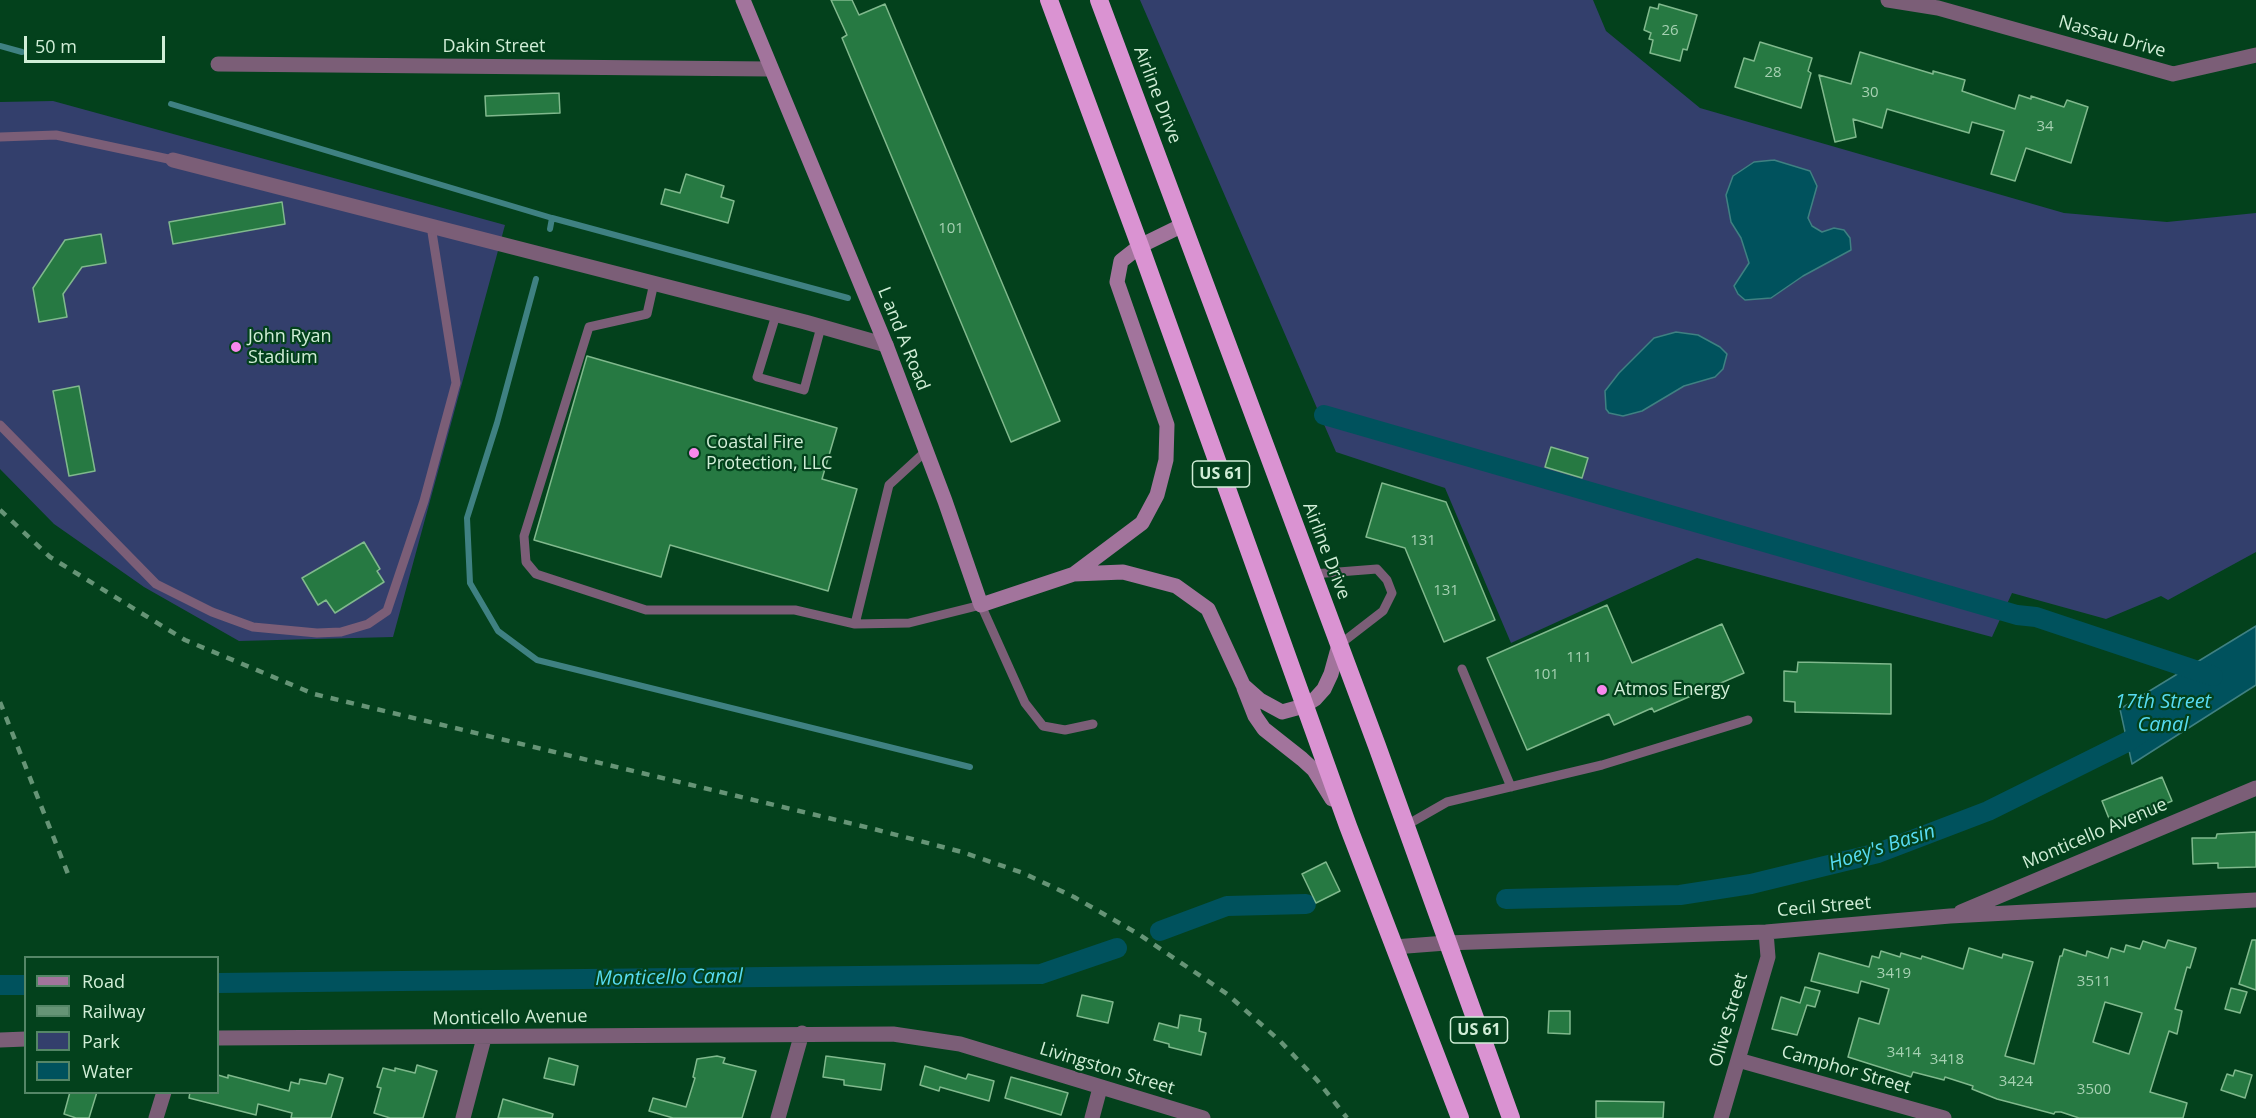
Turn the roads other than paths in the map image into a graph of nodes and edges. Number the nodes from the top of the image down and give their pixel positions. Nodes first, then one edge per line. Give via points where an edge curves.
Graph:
1 (743, 0) edge
2 (1049, 0) edge
3 (1099, 0) edge
4 (1888, 0) edge
5 (2256, 56) edge
6 (218, 64) dead end
7 (770, 69) junction
8 (0, 136) edge
9 (173, 160) joint
10 (1183, 225) junction
11 (431, 226) junction
12 (1140, 246) junction
13 (654, 284) junction
14 (776, 315) junction
15 (821, 327) junction
16 (886, 345) junction
17 (0, 425) edge
18 (926, 451) junction
19 (1074, 574) junction
20 (1312, 574) junction
21 (981, 605) junction
22 (855, 624) junction
23 (1339, 645) junction
24 (1462, 669) dead end
25 (1243, 685) junction
26 (1304, 706) junction
27 (1749, 720) dead end
28 (1093, 724) dead end
29 (1511, 787) junction
30 (2256, 788) edge
31 (1405, 825) junction
32 (1348, 826) junction
33 (2256, 900) edge
34 (1950, 916) junction
35 (1766, 932) junction
36 (1446, 943) junction
37 (1394, 947) junction
38 (802, 1034) junction
39 (219, 1038) edge
40 (484, 1038) junction
41 (24, 1039) edge
42 (0, 1040) edge
43 (999, 1057) joint
44 (1738, 1060) junction
45 (1100, 1088) junction
46 (164, 1094) edge
47 (156, 1118) edge
48 (463, 1118) edge
49 (778, 1118) edge
50 (1092, 1118) edge
51 (1203, 1118) edge
52 (1460, 1118) edge
53 (1511, 1118) edge
54 (1721, 1118) edge
55 (1944, 1118) edge

1 - 7 street, L and A Road
2 - 12 highway, US 61
3 - 10 highway, Airline Drive / US 61
4 - 5 street, Nassau Drive via 1938,8 2173,74
6 - 7 street, Dakin Street
7 - 16 street, L and A Road
8 - 9 lane via 56,135
9 - 11 street
10 - 12 street
10 - 20 highway, Airline Drive / US 61
11 - 13 street
11 - 17 lane via 456,383 424,501 387,611 368,624 341,632 317,633 253,627 156,584
12 - 19 street via 1121,261 1117,282 1167,425 1166,460 1157,495 1142,523
12 - 26 highway, US 61
13 - 14 street
13 - 22 lane via 647,314 589,327 524,536 526,562 536,574 646,610 795,610
14 - 15 street
14 - 15 lane via 757,377 804,390
15 - 16 street
16 - 18 street, L and A Road
18 - 21 street, L and A Road
18 - 22 lane via 889,485
19 - 21 street
19 - 25 street via 1123,572 1176,586 1208,609
20 - 23 highway, Airline Drive / US 61
20 - 23 lane via 1377,569 1392,593 1383,611
21 - 22 lane via 909,623
21 - 28 lane via 1024,703 1042,726 1065,730
23 - 26 street via 1324,689
23 - 31 highway, Airline Drive / US 61
24 - 29 lane
25 - 26 street via 1282,712
25 - 32 street via 1264,729 1314,770
26 - 32 highway, US 61
27 - 29 lane via 1602,765
29 - 31 lane via 1447,802
30 - 34 street, Monticello Avenue
31 - 36 highway, Airline Drive / US 61
32 - 37 highway, US 61
33 - 34 street, Cecil Street
34 - 35 street, Cecil Street
35 - 36 street, Cecil Street
35 - 44 street, Olive Street via 1768,957
36 - 37 street, Cecil Street
36 - 53 highway, Airline Drive / US 61
37 - 52 highway, US 61
38 - 40 street, Monticello Avenue
38 - 43 street, Monticello Avenue via 912,1036 960,1044
38 - 49 street
39 - 40 street, Monticello Avenue
40 - 48 street
41 - 42 street
43 - 45 street, Livingston Street
44 - 54 street, Olive Street
44 - 55 street, Camphor Street
45 - 50 street
45 - 51 street, Livingston Street
46 - 47 street

